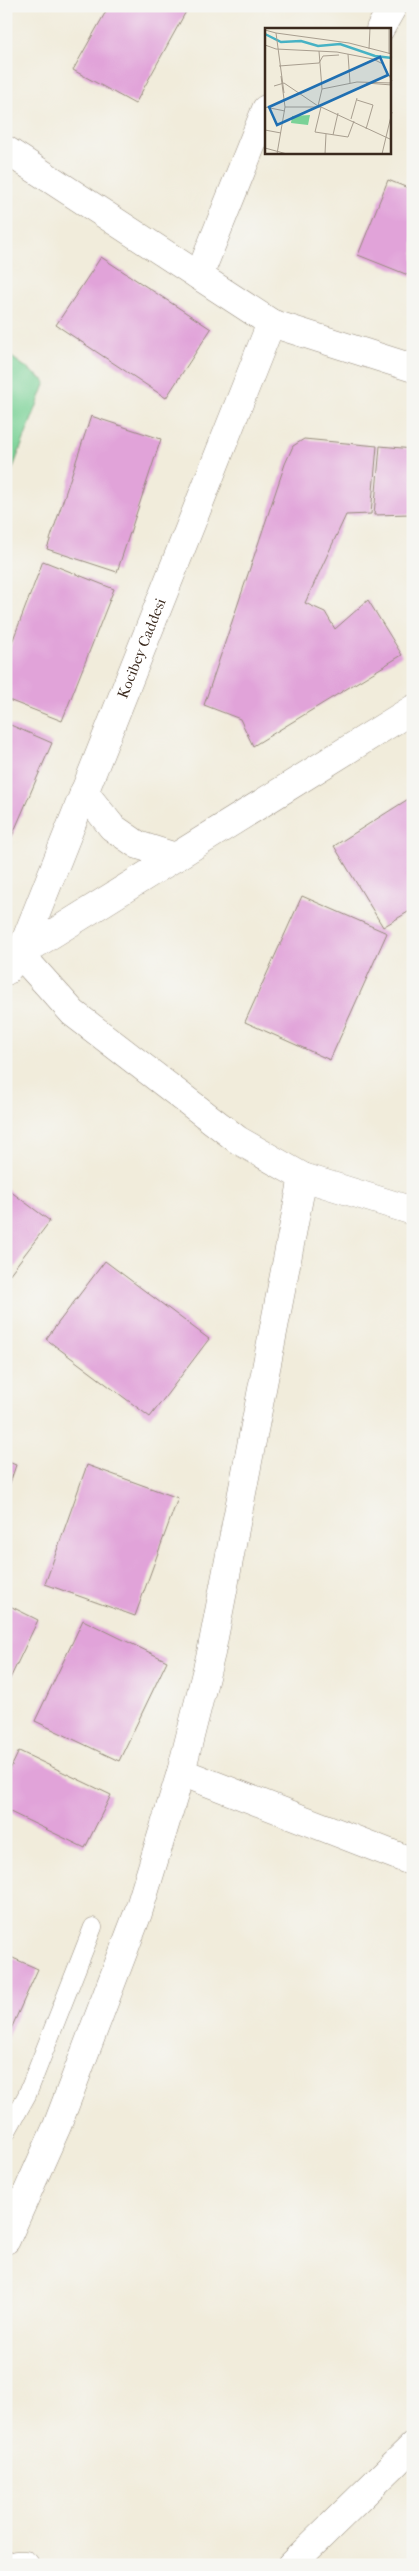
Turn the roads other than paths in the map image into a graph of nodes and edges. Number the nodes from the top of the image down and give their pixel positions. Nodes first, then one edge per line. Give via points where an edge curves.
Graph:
1 (393, 6) edge
2 (381, 28) edge
3 (265, 111) edge
4 (6, 150) edge
5 (199, 276) junction
6 (272, 323) junction
7 (413, 368) edge
8 (413, 709) edge
9 (84, 792) junction
10 (176, 857) junction
11 (13, 962) edge
12 (303, 1177) junction
13 (413, 1211) edge
14 (181, 1772) junction
15 (413, 1862) edge
16 (93, 1927) dead end
17 (6, 2133) edge
18 (6, 2240) edge
19 (413, 2446) edge
20 (16, 2565) edge
21 (25, 2565) edge
22 (291, 2565) edge

1 - 2 street
3 - 5 street
4 - 5 street
5 - 6 street
6 - 7 street
6 - 9 street, Kocibey Caddesi
8 - 10 street
9 - 10 street via 118,832 138,845
9 - 11 street, Kocibey Caddesi
10 - 11 street
11 - 12 street via 81,1019 238,1140
12 - 13 street
12 - 14 street via 211,1653
14 - 15 street
14 - 18 street via 138,1913 57,2126
16 - 17 lane via 27,2095
19 - 22 street
20 - 21 street

